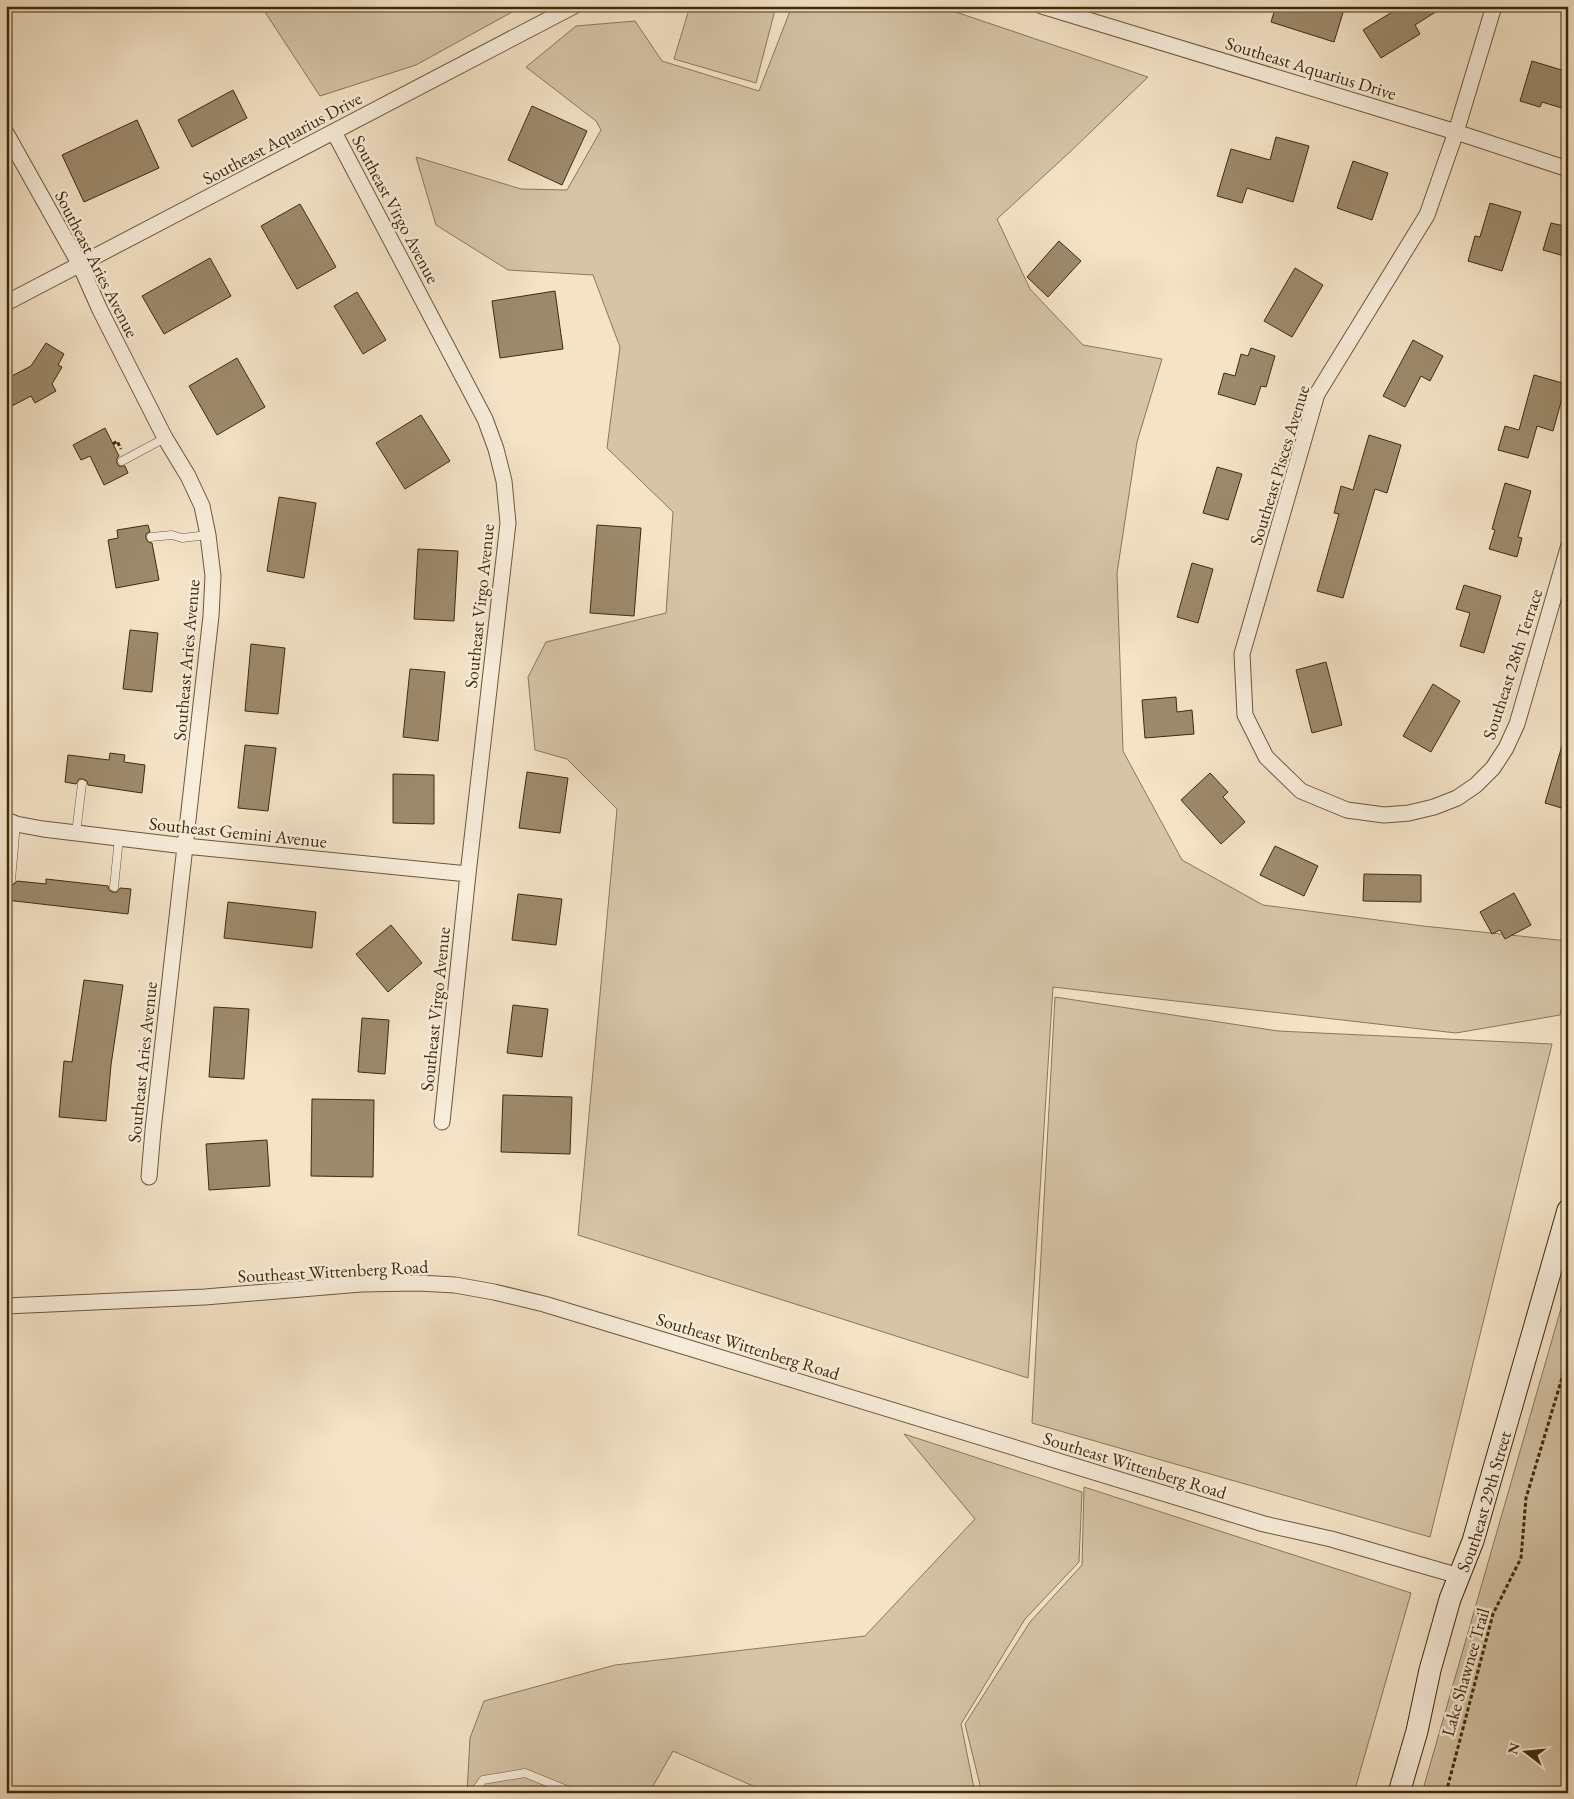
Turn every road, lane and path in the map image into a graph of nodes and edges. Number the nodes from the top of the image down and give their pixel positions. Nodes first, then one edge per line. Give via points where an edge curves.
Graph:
1 (574, 6) edge
2 (1042, 6) edge
3 (1494, 6) edge
4 (334, 132) junction
5 (1456, 132) junction
6 (6, 133) edge
7 (1568, 169) edge
8 (80, 265) junction
9 (6, 303) edge
10 (165, 438) junction
11 (122, 461) dead end
12 (208, 535) junction
13 (151, 537) dead end
14 (1568, 548) edge
15 (82, 784) dead end
16 (1366, 814) joint
17 (11, 822) edge
18 (76, 833) junction
19 (119, 838) junction
20 (185, 846) junction
21 (468, 874) junction
22 (11, 880) dead end
23 (114, 887) dead end
24 (442, 1122) dead end
25 (149, 1177) dead end
26 (1568, 1210) edge
27 (6, 1306) edge
28 (1568, 1358) edge
29 (1459, 1576) junction
30 (474, 1793) edge
31 (574, 1793) edge
32 (1399, 1793) edge
33 (1446, 1793) edge

1 - 4 street, Southeast Aquarius Drive
2 - 5 street, Southeast Aquarius Drive
3 - 5 street, Southeast Pisces Avenue
4 - 8 street, Southeast Aquarius Drive
4 - 21 street, Southeast Virgo Avenue via 485,419 504,481 508,523
5 - 7 street, Southeast Aquarius Drive
5 - 16 street, Southeast Pisces Avenue via 1427,215 1317,394 1242,654 1245,715 1266,757 1300,791
6 - 8 street, Southeast Aries Avenue
8 - 9 street, Southeast Aquarius Drive
8 - 10 street, Southeast Aries Avenue
10 - 11 lane
10 - 12 street, Southeast Aries Avenue via 202,506
12 - 13 lane
12 - 20 street, Southeast Aries Avenue via 213,576 211,616
14 - 16 street, Southeast 28th Terrace via 1517,724 1493,768 1457,798 1434,807 1409,813
15 - 18 lane
17 - 18 street, Southeast Gemini Avenue
17 - 22 lane
18 - 19 street, Southeast Gemini Avenue
19 - 20 street, Southeast Gemini Avenue
19 - 23 lane
20 - 21 street, Southeast Gemini Avenue
20 - 25 street, Southeast Aries Avenue
21 - 24 street, Southeast Virgo Avenue
26 - 29 main road, Southeast 29th Street via 1473,1541
27 - 29 street, Southeast Wittenberg Road via 205,1297 361,1284 456,1285 494,1292 544,1304 1264,1524 1331,1539
28 - 33 path, Lake Shawnee Trail via 1526,1498 1521,1558 1493,1614
29 - 32 main road, Southeast 29th Street via 1450,1599
30 - 31 lane via 483,1780 525,1773

